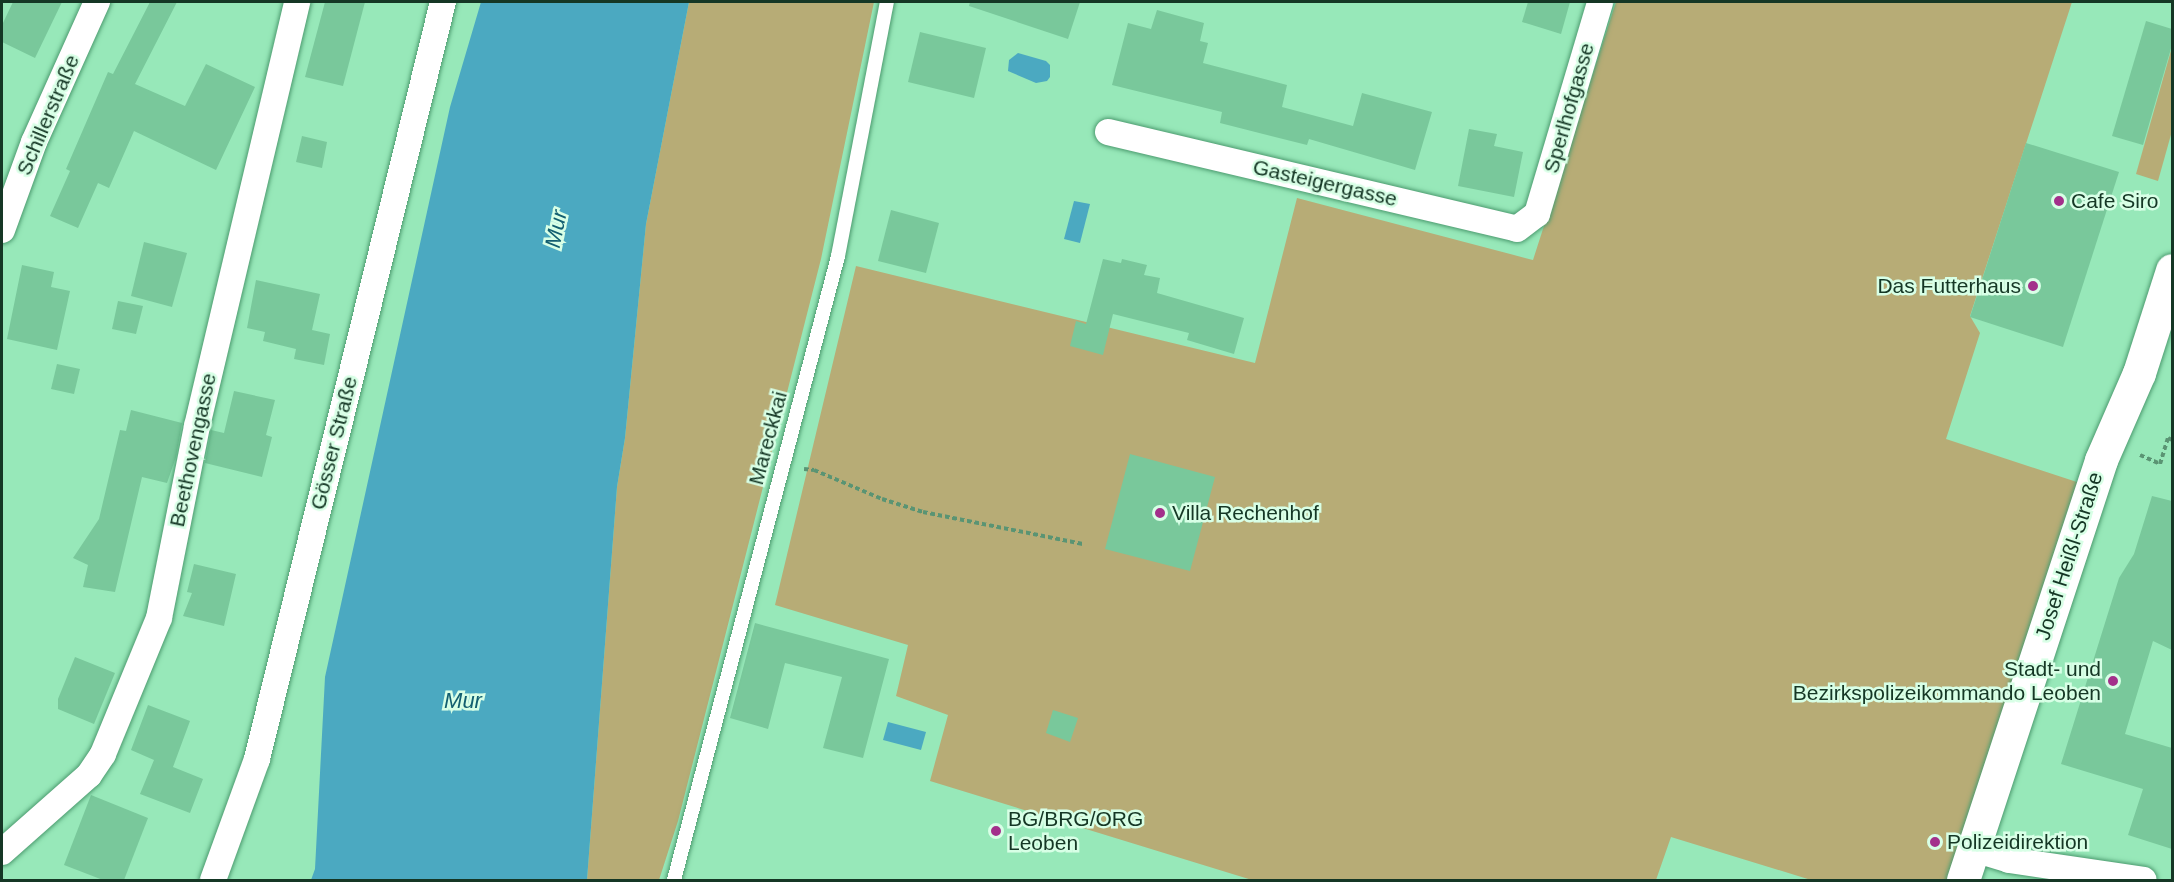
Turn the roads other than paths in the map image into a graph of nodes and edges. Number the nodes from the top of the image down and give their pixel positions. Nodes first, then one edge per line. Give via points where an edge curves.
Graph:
1 (98, 2) edge
2 (297, 2) edge
3 (442, 2) edge
4 (887, 2) edge
5 (1600, 2) edge
6 (1108, 132) dead end
7 (1537, 214) joint
8 (2, 230) edge
9 (2172, 270) edge
10 (1974, 849) junction
11 (2, 852) edge
12 (213, 880) edge
13 (674, 880) edge
14 (1963, 880) edge
15 (2144, 880) edge

1 - 8 street, Schillerstraße via 34,142
2 - 11 street, Beethovengasse via 197,426 159,618 104,754 88,775
3 - 12 street, Gösser Straße via 257,759
4 - 13 lane, Mareckkai via 838,256
5 - 7 street, Sperlhofgasse
6 - 7 street, Gasteigergasse via 1517,229
9 - 10 main road, Josef Heißl-Straße via 2139,373 2101,460
10 - 14 main road, Josef Heißl-Straße
10 - 15 street via 2009,860

